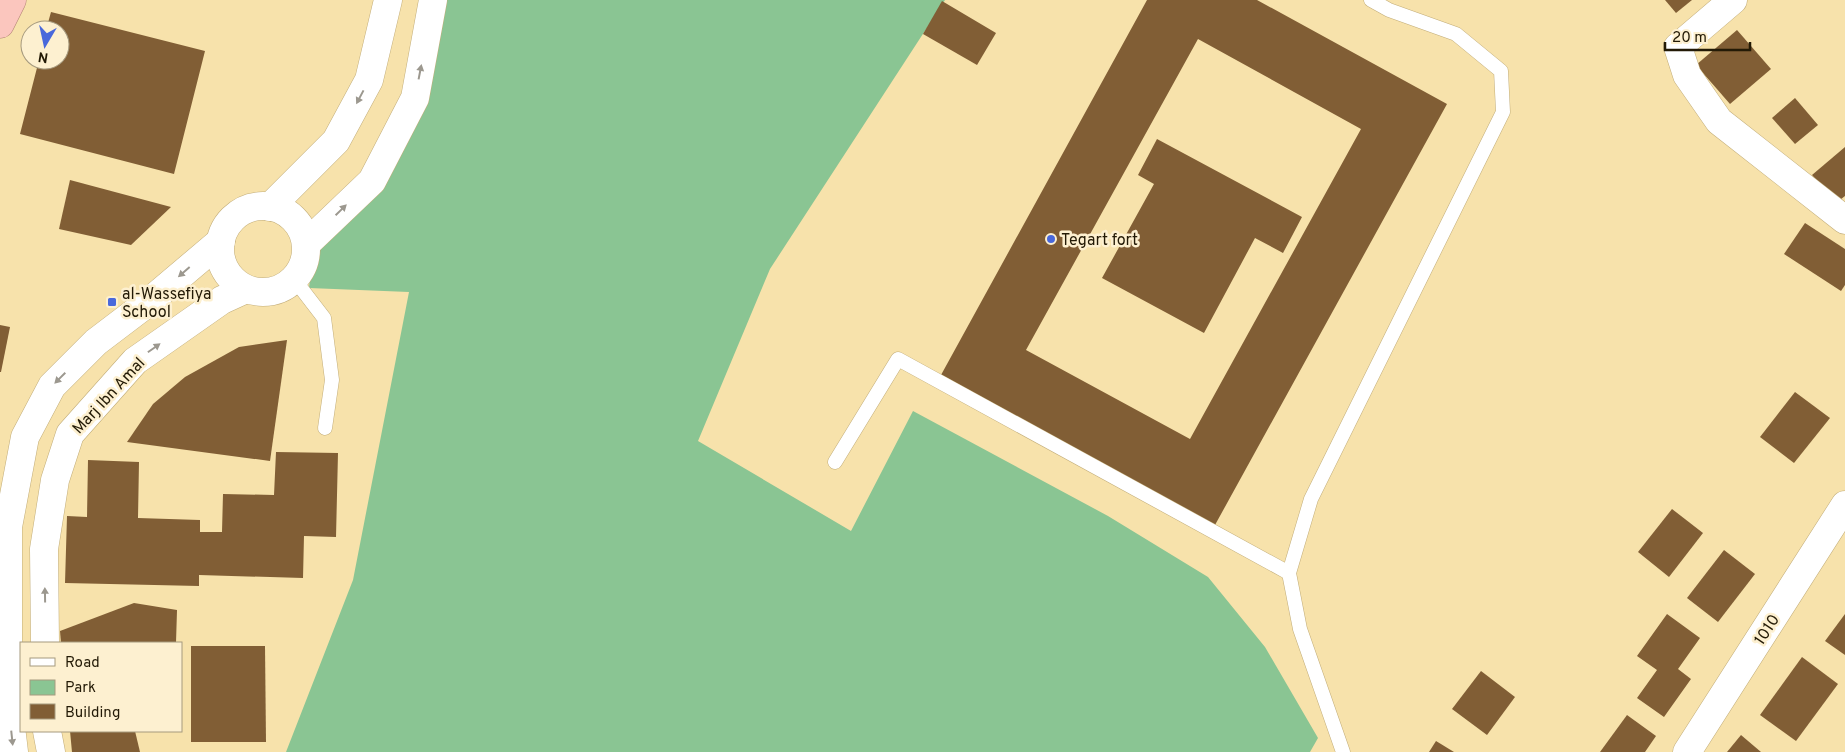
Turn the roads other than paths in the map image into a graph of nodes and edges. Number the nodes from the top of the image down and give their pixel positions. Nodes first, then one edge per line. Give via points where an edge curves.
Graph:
1 (12, 0) edge
2 (388, 0) edge
3 (434, 0) edge
4 (1371, 0) edge
5 (1733, 0) edge
6 (0, 24) edge
7 (270, 207) junction
8 (1845, 220) edge
9 (221, 240) junction
10 (306, 244) junction
11 (294, 279) junction
12 (246, 289) junction
13 (325, 428) dead end
14 (835, 462) dead end
15 (1845, 505) edge
16 (1288, 573) junction
17 (45, 642) edge
18 (4, 702) edge
19 (47, 732) edge
20 (14, 752) edge
21 (51, 752) edge
22 (1343, 752) edge
23 (1687, 752) edge

1 - 6 highway
2 -> 7 street via 369,80 336,140
10 -> 3 street via 372,181 414,98
4 - 16 lane via 1389,10 1456,34 1501,71 1503,112 1311,499
5 - 8 street via 1678,47 1687,75 1719,121
7 - 9 street via 246,209 235,216
7 - 10 street via 287,213 297,222
9 - 12 street via 220,255 225,269
9 -> 18 street via 96,342 52,386 24,437 8,528
10 - 11 street via 305,261
11 - 12 street, Marj Ibn Amal via 275,291
11 - 13 lane via 324,318 332,380
17 -> 12 street, Marj Ibn Amal via 44,549 55,480 70,434 135,361 222,300
14 - 16 lane via 898,359
15 - 23 street, 1010
16 - 22 lane via 1300,629
18 -> 20 street
19 - 21 street

